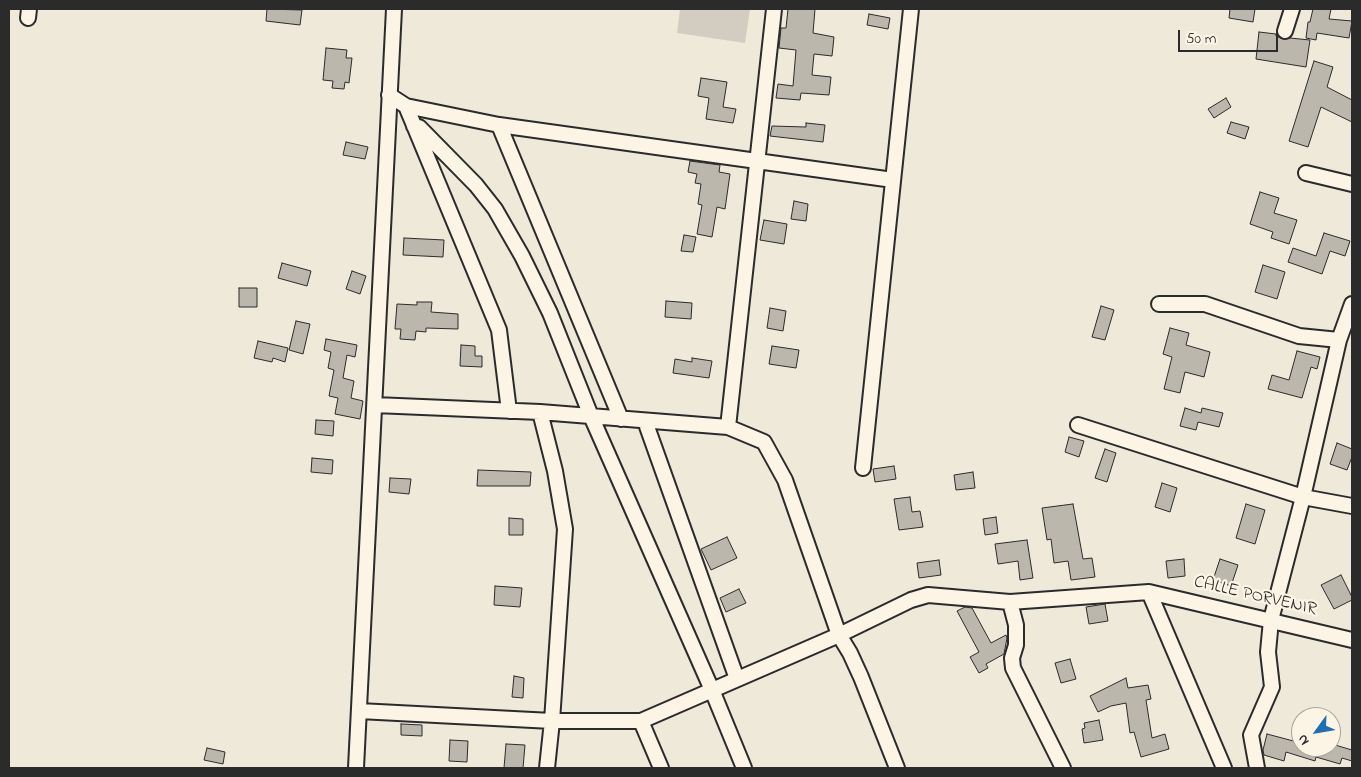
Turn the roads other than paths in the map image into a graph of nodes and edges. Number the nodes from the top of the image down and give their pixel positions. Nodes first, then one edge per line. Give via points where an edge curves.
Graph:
1 (394, 9) edge
2 (774, 9) edge
3 (911, 9) edge
4 (1292, 9) edge
5 (1285, 31) dead end
6 (389, 96) junction
7 (406, 106) junction
8 (500, 125) junction
9 (414, 126) junction
10 (757, 161) junction
11 (1306, 173) dead end
12 (893, 180) junction
13 (1352, 184) edge
14 (1160, 304) dead end
15 (1352, 304) edge
16 (1339, 340) junction
17 (375, 405) junction
18 (509, 411) junction
19 (540, 412) junction
20 (591, 416) junction
21 (621, 419) junction
22 (645, 421) junction
23 (1078, 425) dead end
24 (728, 427) junction
25 (863, 468) dead end
26 (1303, 498) junction
27 (1352, 506) edge
28 (1149, 592) junction
29 (1010, 602) junction
30 (1271, 620) junction
31 (839, 635) junction
32 (1352, 640) edge
33 (737, 679) junction
34 (712, 690) junction
35 (358, 711) junction
36 (552, 721) junction
37 (641, 721) junction
38 (356, 768) edge
39 (547, 768) edge
40 (661, 768) edge
41 (744, 768) edge
42 (897, 768) edge
43 (1063, 768) edge
44 (1224, 768) edge
45 (1257, 768) edge

1 - 6 street
2 - 10 street
3 - 12 street
4 - 5 street
6 - 7 street
6 - 17 street
7 - 8 street
7 - 9 street
8 - 10 street
8 - 21 street
9 - 18 street via 499,330
9 - 20 street via 419,127 470,179 495,209 550,313
10 - 12 street
10 - 24 street
11 - 13 street
12 - 25 street
14 - 16 street via 1205,304 1299,336
15 - 16 street
16 - 26 street
17 - 18 street
17 - 35 street
18 - 19 street
19 - 20 street
19 - 36 street via 565,529
20 - 21 street
20 - 34 street
21 - 22 street
22 - 24 street
22 - 33 street
23 - 26 street
24 - 31 street via 764,442 786,480
26 - 27 street
26 - 30 street
28 - 29 street, CALLE PORVENIR
28 - 30 street, CALLE PORVENIR
28 - 44 street
29 - 31 street, CALLE PORVENIR via 928,595
29 - 43 street via 1016,625 1013,668
30 - 32 street, CALLE PORVENIR
30 - 45 street via 1268,652 1272,687 1251,735
31 - 33 street, CALLE PORVENIR
31 - 42 street via 861,677
33 - 34 street, CALLE PORVENIR
34 - 37 street, CALLE PORVENIR
34 - 41 street
35 - 36 street
35 - 38 street
36 - 37 street
36 - 39 street
37 - 40 street

